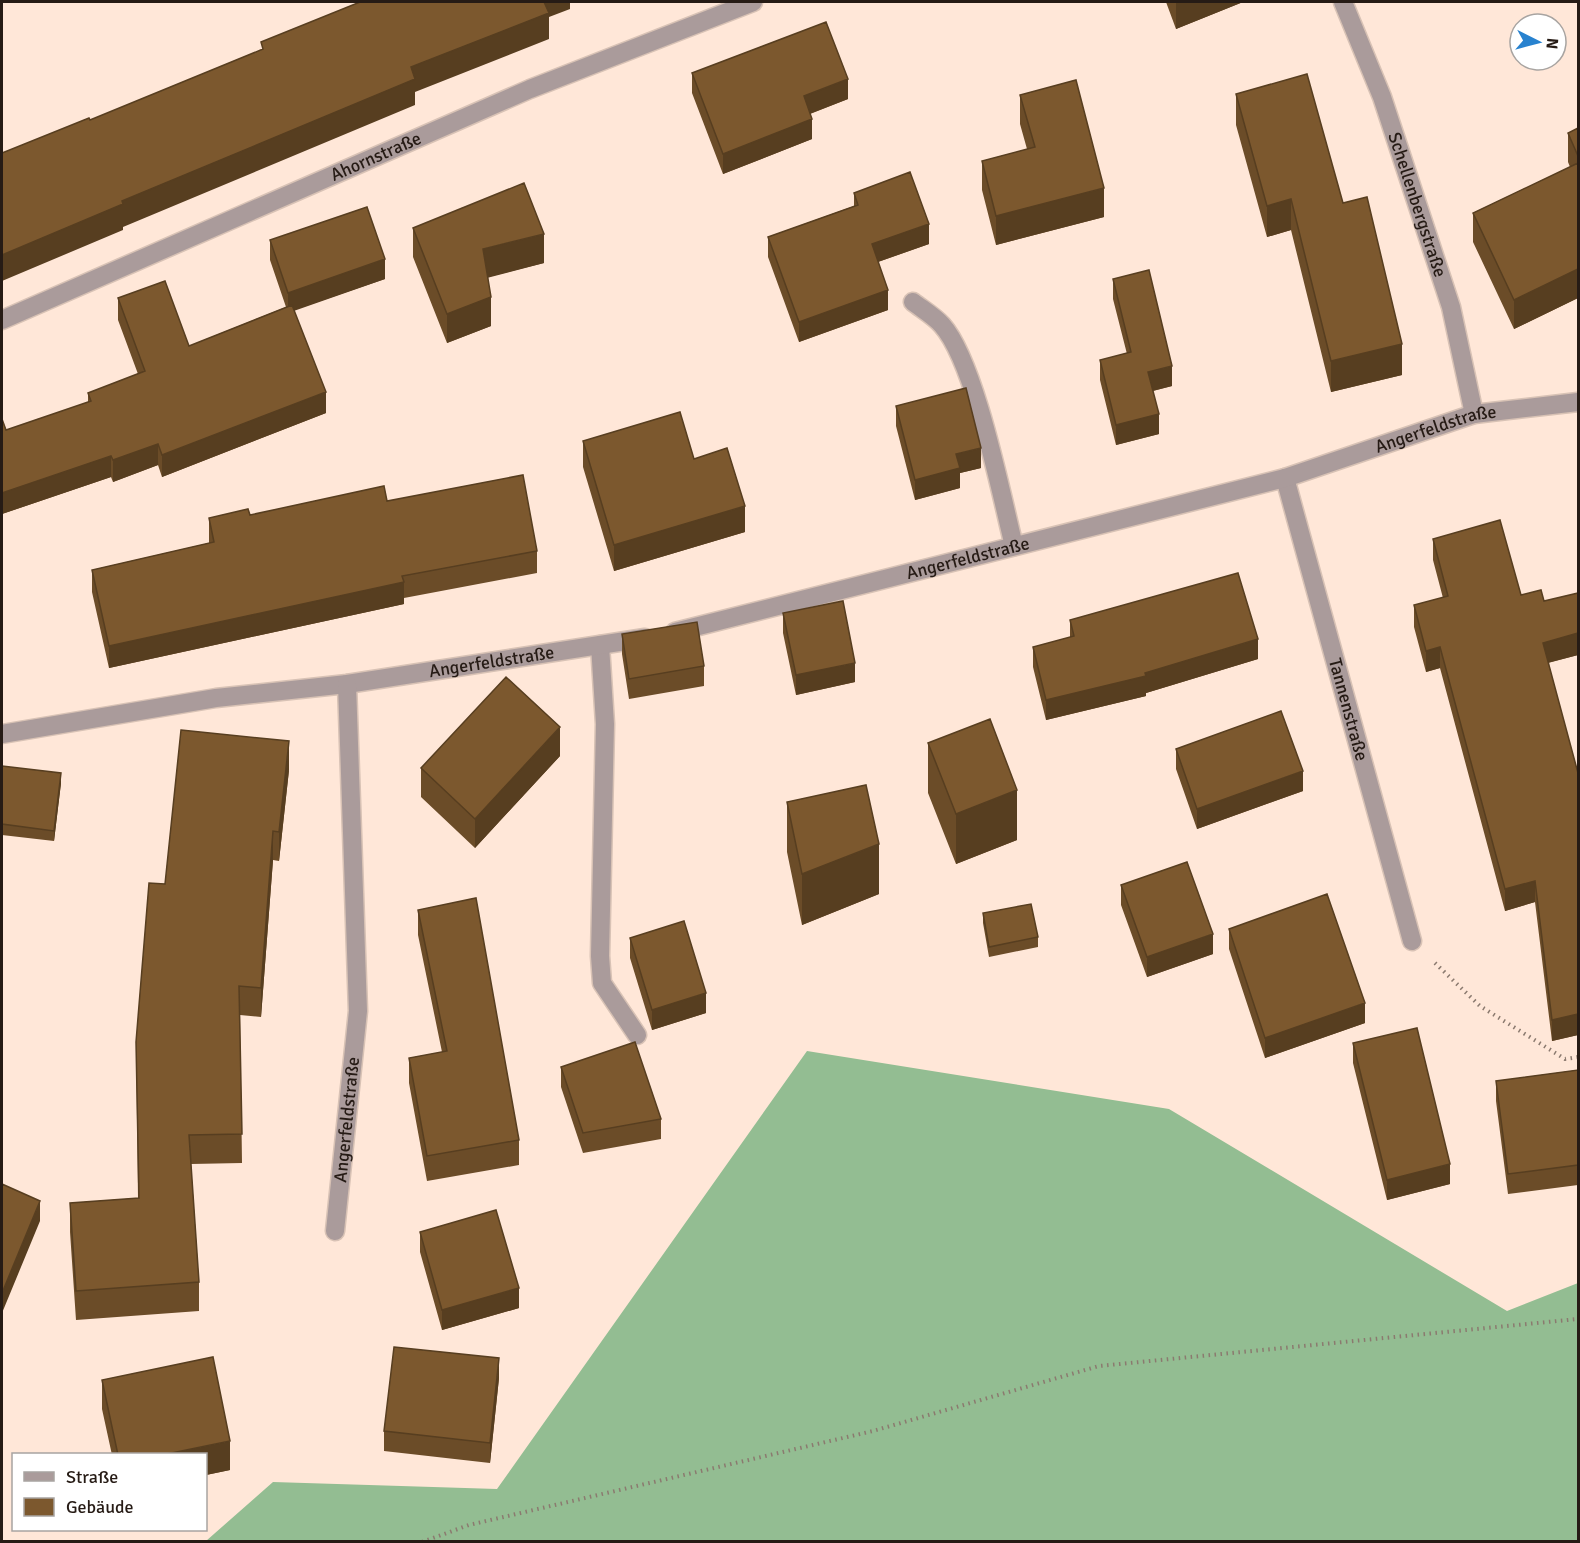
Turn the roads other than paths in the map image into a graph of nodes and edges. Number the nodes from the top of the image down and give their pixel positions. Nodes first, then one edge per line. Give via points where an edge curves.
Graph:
1 (753, 2) edge
2 (1343, 2) edge
3 (913, 302) dead end
4 (2, 320) edge
5 (1578, 402) edge
6 (1474, 414) junction
7 (1285, 478) junction
8 (1014, 546) junction
9 (600, 645) junction
10 (347, 684) junction
11 (2, 734) edge
12 (1412, 941) road end
13 (637, 1035) dead end
14 (335, 1231) dead end

1 - 4 street, Ahornstraße via 530,89
2 - 6 street, Schellenbergstraße via 1382,97 1451,307
3 - 8 street via 942,325 955,345 989,446
5 - 6 street, Angerfeldstraße
6 - 7 street, Angerfeldstraße
7 - 8 street, Angerfeldstraße
7 - 12 street, Tannenstraße
8 - 9 street, Angerfeldstraße via 668,634
9 - 10 street, Angerfeldstraße
9 - 13 street via 605,724 602,983
10 - 11 street, Angerfeldstraße via 216,698
10 - 14 street, Angerfeldstraße via 358,1011

